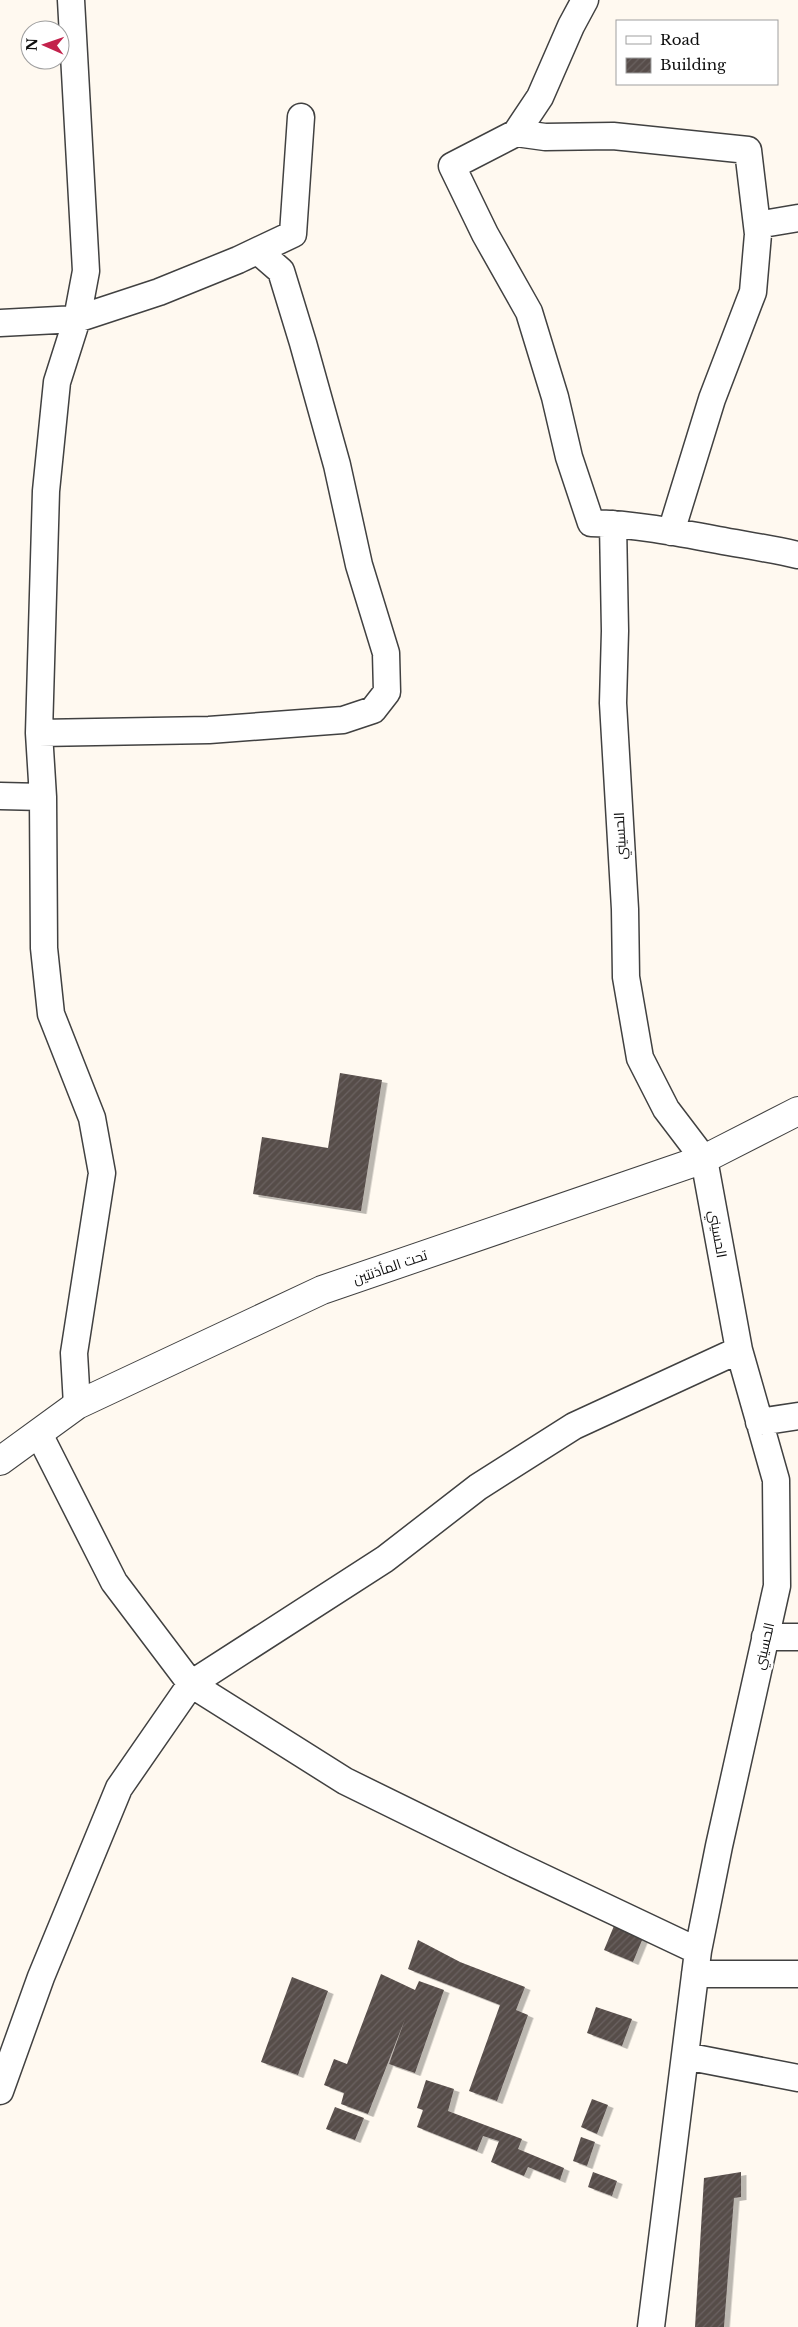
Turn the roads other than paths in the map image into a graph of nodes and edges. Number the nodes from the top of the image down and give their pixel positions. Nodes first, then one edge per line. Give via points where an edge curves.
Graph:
1 (71, 0) edge
2 (585, 0) edge
3 (301, 117) dead end
4 (516, 133) junction
5 (798, 218) edge
6 (757, 225) junction
7 (258, 251) junction
8 (77, 319) junction
9 (0, 323) edge
10 (613, 524) junction
11 (671, 532) junction
12 (798, 555) edge
13 (39, 733) junction
14 (0, 796) edge
15 (43, 797) junction
16 (798, 1111) edge
17 (704, 1159) junction
18 (739, 1350) junction
19 (77, 1405) junction
20 (798, 1416) edge
21 (759, 1422) junction
22 (39, 1434) junction
23 (0, 1461) edge
24 (766, 1637) junction
25 (798, 1637) edge
26 (192, 1684) junction
27 (697, 1962) junction
28 (798, 1974) edge
29 (685, 2056) junction
30 (798, 2078) edge
31 (0, 2091) edge
32 (651, 2327) edge

1 - 8 street via 86,271
2 - 4 street via 540,97
3 - 7 street via 293,234
4 - 6 street via 545,137 613,136 748,150
4 - 10 street via 452,166 485,234 529,312 569,457 591,523
5 - 6 street
6 - 11 street via 753,292 712,399
7 - 8 street via 159,292
7 - 13 street via 281,270 303,343 337,465 359,564 386,653 387,692 373,710 343,720 209,730
8 - 9 street
8 - 13 street via 58,382 46,490
10 - 11 street
10 - 17 street, الحسيني via 615,631 612,703 626,977 640,1058 666,1109
11 - 12 street
13 - 15 street
14 - 15 street
15 - 19 street via 44,948 51,1014 92,1118 102,1173 74,1353
16 - 17 street, تحت المأذنتين
17 - 18 street, الحسيني
17 - 19 street, تحت المأذنتين via 322,1290
18 - 21 street, الحسيني
18 - 26 street via 574,1426 478,1487 385,1559
19 - 22 street, تحت المأذنتين
20 - 21 street
21 - 24 street, الحسيني via 776,1480 777,1586
22 - 23 street, تحت المأذنتين
22 - 26 street via 114,1582
24 - 25 street
24 - 27 street, الحسيني via 719,1846
26 - 27 street via 345,1781 512,1863
26 - 31 street via 119,1788 41,1978
27 - 28 street
27 - 29 street, الحسيني
29 - 30 street
29 - 32 street, الحسيني

